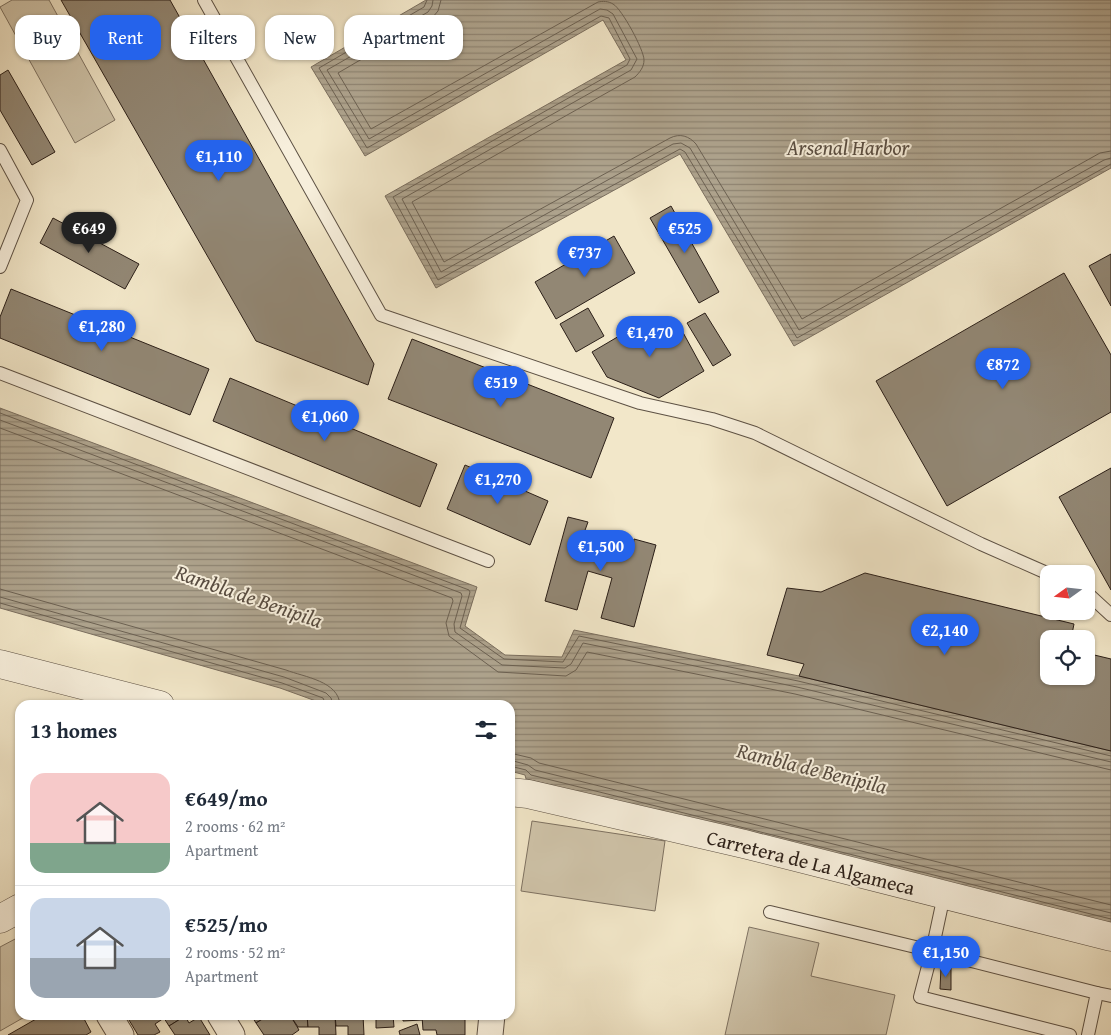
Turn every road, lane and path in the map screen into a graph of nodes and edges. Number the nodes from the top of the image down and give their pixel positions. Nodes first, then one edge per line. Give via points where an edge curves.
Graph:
1 (204, 0) edge
2 (0, 150) edge
3 (0, 267) edge
4 (0, 372) edge
5 (488, 560) dead end
6 (1040, 570) edge
7 (1095, 600) edge
8 (1111, 615) edge
9 (0, 664) edge
10 (140, 700) edge
11 (515, 796) edge
12 (944, 896) junction
13 (15, 911) edge
14 (770, 912) dead end
15 (0, 920) edge
16 (1111, 937) edge
17 (932, 951) junction
18 (1097, 993) junction
19 (1111, 996) edge
20 (112, 1020) edge
21 (223, 1020) edge
22 (492, 1020) edge
23 (121, 1035) edge
24 (232, 1035) edge
25 (490, 1035) edge
26 (1070, 1035) edge
27 (1088, 1035) edge

1 - 6 lane via 381,314 640,403 712,419 755,433
2 - 3 lane via 27,200
4 - 5 lane
7 - 8 lane
9 - 10 street
11 - 12 street, Carretera de La Algameca via 528,794 735,842
12 - 16 street, Carretera de La Algameca
12 - 17 lane
13 - 15 street
14 - 17 lane
17 - 18 lane
17 - 26 lane via 920,997
18 - 19 lane
18 - 27 lane
20 - 23 street
21 - 24 street
22 - 25 street

